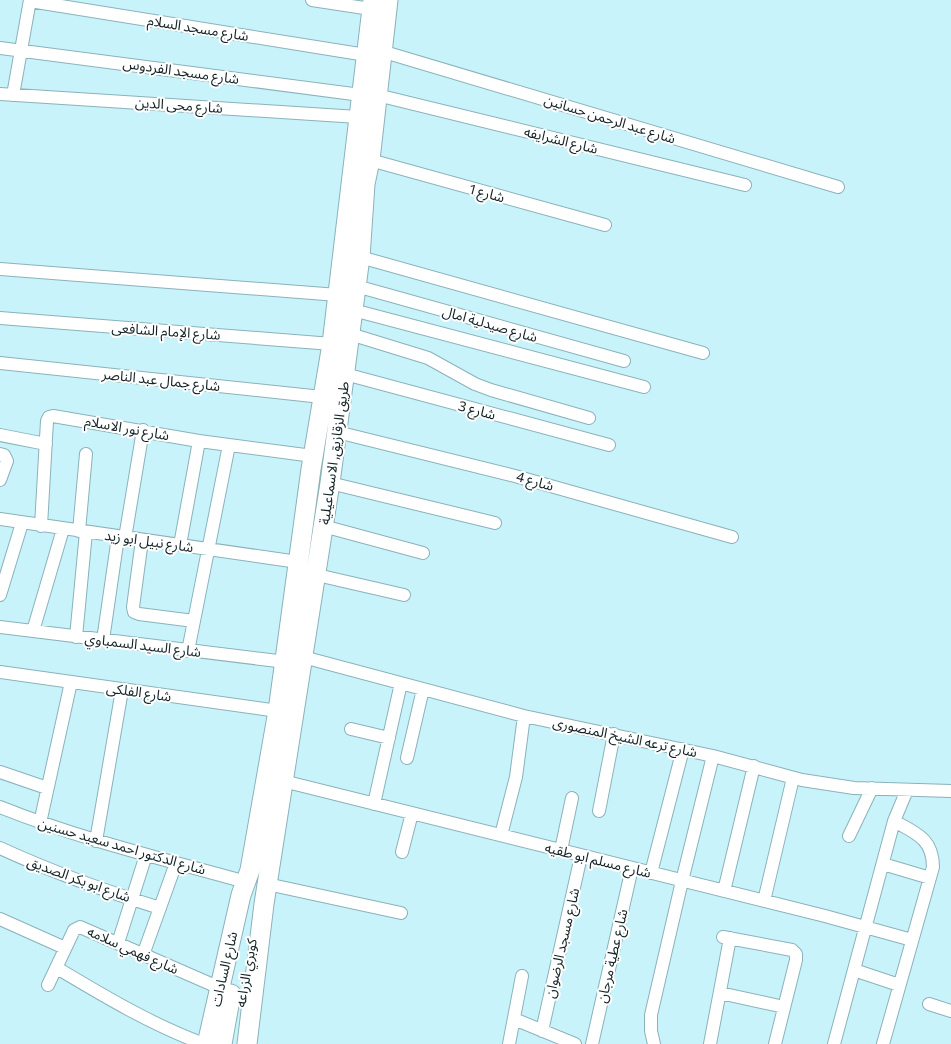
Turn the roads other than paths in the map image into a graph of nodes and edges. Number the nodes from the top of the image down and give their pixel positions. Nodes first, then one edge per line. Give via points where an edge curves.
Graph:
1 (30, 0) edge
2 (312, 0) edge
3 (388, 0) edge
4 (372, 5) edge
5 (0, 48) edge
6 (21, 50) junction
7 (374, 53) junction
8 (6, 94) edge
9 (369, 95) junction
10 (358, 117) junction
11 (370, 160) junction
12 (744, 185) dead end
13 (838, 187) dead end
14 (605, 225) dead end
15 (360, 257) junction
16 (0, 269) edge
17 (356, 286) junction
18 (338, 295) junction
19 (353, 310) junction
20 (0, 318) edge
21 (350, 334) junction
22 (332, 344) junction
23 (703, 353) dead end
24 (624, 361) dead end
25 (0, 363) edge
26 (346, 374) junction
27 (644, 387) dead end
28 (321, 403) junction
29 (589, 418) dead end
30 (338, 423) junction
31 (143, 430) junction
32 (0, 435) edge
33 (199, 441) junction
34 (46, 444) junction
35 (229, 445) junction
36 (609, 445) dead end
37 (313, 452) junction
38 (334, 452) junction
39 (0, 454) edge
40 (86, 454) dead end
41 (0, 480) edge
42 (330, 483) junction
43 (0, 519) edge
44 (22, 523) junction
45 (495, 523) dead end
46 (41, 526) junction
47 (323, 526) junction
48 (63, 529) junction
49 (82, 532) junction
50 (121, 537) junction
51 (732, 537) dead end
52 (142, 540) junction
53 (180, 545) junction
54 (208, 550) junction
55 (423, 553) dead end
56 (298, 562) junction
57 (317, 575) junction
58 (404, 595) dead end
59 (0, 596) edge
60 (194, 621) junction
61 (0, 627) edge
62 (33, 632) junction
63 (76, 637) junction
64 (103, 640) junction
65 (188, 651) junction
66 (294, 659) junction
67 (0, 673) edge
68 (70, 682) junction
69 (401, 683) junction
70 (423, 689) junction
71 (122, 690) junction
72 (278, 711) junction
73 (524, 716) junction
74 (352, 730) dead end
75 (614, 734) junction
76 (389, 738) junction
77 (684, 749) junction
78 (714, 756) junction
79 (407, 758) dead end
80 (754, 766) junction
81 (0, 772) edge
82 (793, 778) junction
83 (283, 781) junction
84 (47, 788) junction
85 (872, 788) junction
86 (906, 790) junction
87 (951, 791) edge
88 (572, 798) dead end
89 (374, 804) junction
90 (0, 807) edge
91 (599, 811) dead end
92 (412, 813) junction
93 (894, 821) junction
94 (40, 823) junction
95 (501, 835) junction
96 (849, 836) dead end
97 (96, 841) junction
98 (0, 848) edge
99 (561, 850) junction
100 (402, 852) dead end
101 (146, 854) junction
102 (581, 856) junction
103 (176, 863) junction
104 (883, 864) junction
105 (632, 868) junction
106 (651, 873) junction
107 (930, 878) junction
108 (682, 881) junction
109 (268, 884) junction
110 (243, 888) junction
111 (724, 891) junction
112 (132, 899) junction
113 (764, 901) junction
114 (264, 904) junction
115 (160, 908) junction
116 (401, 912) dead end
117 (0, 918) edge
118 (866, 927) junction
119 (912, 940) junction
120 (118, 943) junction
121 (65, 948) junction
122 (143, 955) junction
123 (56, 968) junction
124 (854, 970) junction
125 (522, 976) dead end
126 (48, 985) dead end
127 (899, 985) junction
128 (220, 988) junction
129 (720, 992) junction
130 (929, 1004) dead end
131 (784, 1008) junction
132 (951, 1010) edge
133 (514, 1019) junction
134 (542, 1031) junction
135 (205, 1044) edge
136 (222, 1044) edge
137 (234, 1044) edge
138 (247, 1044) edge
139 (509, 1044) edge
140 (575, 1044) edge
141 (592, 1044) edge
142 (654, 1044) edge
143 (710, 1044) edge
144 (775, 1044) edge
145 (834, 1044) edge
146 (883, 1044) edge

1 - 6 street
1 - 7 street, شارع مسجد السلام
2 - 4 street
3 - 7 highway, طريق الزقازيق, الاسماعيلية
4 - 7 highway, طريق الزقازيق, الاسماعيلية
5 - 6 street, شارع مسجد الفردوس
6 - 8 street
6 - 9 street, شارع مسجد الفردوس
7 - 9 highway, طريق الزقازيق, الاسماعيلية
7 - 13 street, شارع عبد الرحمن حسانين
8 - 10 street, شارع محى الدين
9 - 10 highway, طريق الزقازيق, الاسماعيلية
9 - 11 highway, طريق الزقازيق, الاسماعيلية
9 - 12 street, شارع الشرايفه
10 - 18 highway, طريق الزقازيق, الاسماعيلية
11 - 14 street, شارع 1
11 - 15 highway, طريق الزقازيق, الاسماعيلية via 365,184
15 - 17 highway, طريق الزقازيق, الاسماعيلية
15 - 23 street
16 - 18 street
17 - 19 highway, طريق الزقازيق, الاسماعيلية
17 - 24 street, شارع صيدلية امال
18 - 22 highway, طريق الزقازيق, الاسماعيلية
19 - 21 highway, طريق الزقازيق, الاسماعيلية
19 - 27 street
20 - 22 street, شارع الإمام الشافعى
21 - 26 highway, طريق الزقازيق, الاسماعيلية
21 - 29 street via 428,358 491,390
22 - 28 highway, طريق الزقازيق, الاسماعيلية
25 - 28 street, شارع جمال عبد الناصر
26 - 30 highway, طريق الزقازيق, الاسماعيلية
26 - 36 street, شارع 3
28 - 30 highway
28 - 37 highway, طريق الزقازيق, الاسماعيلية
30 - 38 highway, طريق الزقازيق, الاسماعيلية
30 - 51 street, شارع 4
31 - 33 street, شارع نور الاسلام
31 - 34 street, شارع نور الاسلام via 53,416 47,421
31 - 50 street
32 - 34 street
33 - 35 street, شارع نور الاسلام
33 - 53 street
34 - 46 street, شارع نور الاسلام
35 - 37 street, شارع نور الاسلام
35 - 54 street
37 - 38 highway
37 - 56 highway, طريق الزقازيق, الاسماعيلية
38 - 42 highway, طريق الزقازيق, الاسماعيلية
39 - 41 street via 7,460
40 - 49 street
42 - 45 street
42 - 47 highway, طريق الزقازيق, الاسماعيلية
43 - 44 street, شارع نبيل ابو زيد
44 - 46 street, شارع نبيل ابو زيد
44 - 59 street
46 - 48 street, شارع نبيل ابو زيد
47 - 55 street
47 - 57 highway, طريق الزقازيق, الاسماعيلية
48 - 49 street, شارع نبيل ابو زيد
48 - 62 street
49 - 50 street, شارع نبيل ابو زيد
49 - 63 street
50 - 52 street, شارع نبيل ابو زيد
50 - 64 street
52 - 53 street, شارع نبيل ابو زيد
52 - 60 street via 134,612
53 - 54 street, شارع نبيل ابو زيد
54 - 56 street, شارع نبيل ابو زيد
54 - 60 street
56 - 66 highway, طريق الزقازيق, الاسماعيلية
57 - 58 street
57 - 66 highway, طريق الزقازيق, الاسماعيلية
60 - 65 street
61 - 62 street, شارع السيد السمباوي
62 - 63 street, شارع السيد السمباوي
63 - 64 street, شارع السيد السمباوي
64 - 65 street, شارع السيد السمباوي
65 - 66 street, شارع السيد السمباوي
66 - 69 street, شارع ترعه الشيخ المنصورى
66 - 72 highway, طريق الزقازيق, الاسماعيلية
66 - 83 highway, طريق الزقازيق, الاسماعيلية
67 - 68 street, شارع الفلكى
68 - 71 street, شارع الفلكى
68 - 84 street
69 - 70 street, شارع ترعه الشيخ المنصورى
69 - 76 street
70 - 73 street, شارع ترعه الشيخ المنصورى
70 - 79 street
71 - 72 street, شارع الفلكى
71 - 97 street
72 - 110 highway, طريق الزقازيق, الاسماعيلية via 250,870
73 - 75 street, شارع ترعه الشيخ المنصورى
73 - 95 street via 516,777
74 - 76 street
75 - 77 street, شارع ترعه الشيخ المنصورى
75 - 91 street
76 - 89 street
77 - 78 street, شارع ترعه الشيخ المنصورى
77 - 106 street
78 - 80 street, شارع ترعه الشيخ المنصورى
78 - 108 street
80 - 82 street, شارع ترعه الشيخ المنصورى
80 - 111 street
81 - 84 street
82 - 85 street, شارع ترعه الشيخ المنصورى via 835,786
82 - 113 street
83 - 89 street, شارع مسلم ابو طقيه
83 - 109 highway, طريق الزقازيق, الاسماعيلية
84 - 94 street
85 - 86 street, شارع ترعه الشيخ المنصورى
85 - 96 street
86 - 87 street, شارع ترعه الشيخ المنصورى
86 - 93 street
88 - 99 street
89 - 92 street, شارع مسلم ابو طقيه
90 - 94 street, شارع الدكتور احمد سعيد حسنين
92 - 95 street, شارع مسلم ابو طقيه
92 - 100 street
93 - 104 street
93 - 107 street via 925,841 933,858
94 - 97 street, شارع الدكتور احمد سعيد حسنين
95 - 99 street, شارع مسلم ابو طقيه
97 - 101 street, شارع الدكتور احمد سعيد حسنين
98 - 112 street, شارع ابو بكر الصديق
99 - 102 street, شارع مسلم ابو طقيه
101 - 103 street, شارع الدكتور احمد سعيد حسنين
101 - 112 street
102 - 105 street, شارع مسلم ابو طقيه
102 - 134 street, شارع مسجد الرضوان
103 - 110 street, شارع الدكتور احمد سعيد حسنين
103 - 115 street
104 - 107 street
104 - 118 street
105 - 106 street, شارع مسلم ابو طقيه
105 - 141 street, شارع عطية مرجان
106 - 108 street, شارع مسلم ابو طقيه
107 - 119 street
108 - 111 street, شارع مسلم ابو طقيه
108 - 142 street via 651,1015
109 - 114 highway, طريق الزقازيق, الاسماعيلية
109 - 116 street
110 - 128 highway, شارع السادات
110 - 136 highway, كوبري الزراعه via 244,916
111 - 113 street, شارع مسلم ابو طقيه
112 - 115 street, شارع ابو بكر الصديق
112 - 120 street
113 - 118 street, شارع مسلم ابو طقيه
114 - 137 highway, كوبري الزراعه via 255,918
114 - 138 highway, شارع السادات
115 - 122 street
117 - 121 street
118 - 119 street, شارع مسلم ابو طقيه
118 - 124 street
119 - 127 street
120 - 121 street, شارع فهمي سلامه via 80,927 74,930
120 - 122 street, شارع فهمي سلامه
121 - 123 street, شارع فهمي سلامه
122 - 128 street, شارع فهمي سلامه
123 - 126 street, شارع فهمي سلامه
123 - 135 street via 142,1017
124 - 127 street
124 - 145 street
125 - 133 street
127 - 146 street
128 - 135 highway, شارع السادات
129 - 131 street
129 - 131 street via 727,937 792,950 796,960
129 - 143 street
130 - 132 street
131 - 144 street
133 - 134 street
133 - 139 street
134 - 140 street

